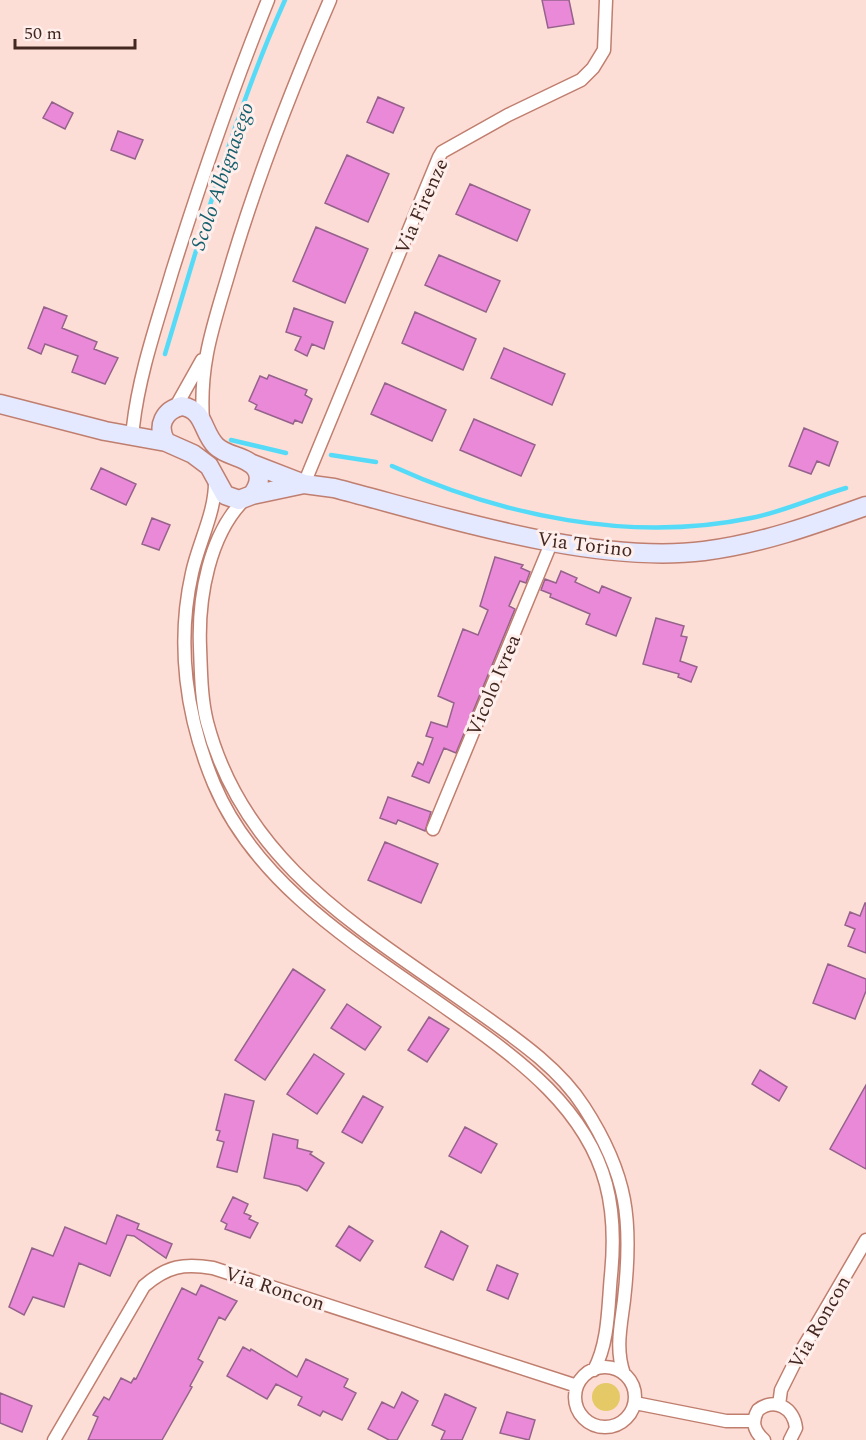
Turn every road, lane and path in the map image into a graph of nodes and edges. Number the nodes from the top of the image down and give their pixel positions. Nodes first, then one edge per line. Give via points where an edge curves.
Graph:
1 (268, 0) edge
2 (330, 0) edge
3 (606, 0) edge
4 (205, 356) junction
5 (0, 404) edge
6 (170, 412) junction
7 (203, 422) junction
8 (133, 427) junction
9 (105, 431) junction
10 (166, 442) junction
11 (250, 463) junction
12 (215, 478) junction
13 (304, 484) junction
14 (249, 496) junction
15 (866, 506) edge
16 (552, 541) junction
17 (433, 829) dead end
18 (866, 1240) edge
19 (594, 1370) junction
20 (624, 1374) junction
21 (578, 1386) junction
22 (635, 1403) junction
23 (779, 1405) junction
24 (753, 1421) junction
25 (597, 1426) junction
26 (794, 1439) edge
27 (54, 1440) edge
28 (594, 1440) edge
29 (764, 1440) edge

1 - 8 street via 195,198 153,334
2 - 4 street via 294,83 247,212
3 - 13 street, Via Firenze via 604,50 581,80 442,152
4 - 6 street
4 - 7 street
5 - 9 street
6 - 7 street via 182,406 195,411
6 - 8 street
6 - 10 street via 161,430
7 - 11 street, Via Torino via 208,436 224,453
8 - 9 street
9 - 10 street
10 - 12 street via 203,461
11 - 13 street, Via Torino
11 - 14 street via 259,475 256,489
12 - 14 street via 225,495 239,500
12 - 19 street via 211,513 192,576 184,644 193,722 214,785 248,843 283,885 322,920 497,1043 569,1112 597,1159 611,1205 609,1297 603,1346
13 - 14 street, Via Torino
13 - 16 street, Via Torino
14 - 20 street via 229,519 211,560 199,634 207,721 228,779 261,834 294,874 332,908 506,1031 558,1076 582,1103 611,1153 626,1203 627,1263 618,1349
15 - 16 street, Via Torino via 763,541 703,551 656,552
16 - 17 street, Vicolo Ivrea
18 - 23 street, Via Roncon via 796,1360
19 - 20 street via 609,1368
19 - 21 street
20 - 22 street via 633,1387
21 - 25 street via 576,1401 580,1414
21 - 27 street, Via Roncon via 191,1264 159,1273 144,1286
22 - 24 street via 726,1421
22 - 25 street via 622,1423
23 - 24 street via 764,1405
23 - 26 street via 793,1416
24 - 29 street
25 - 28 street

